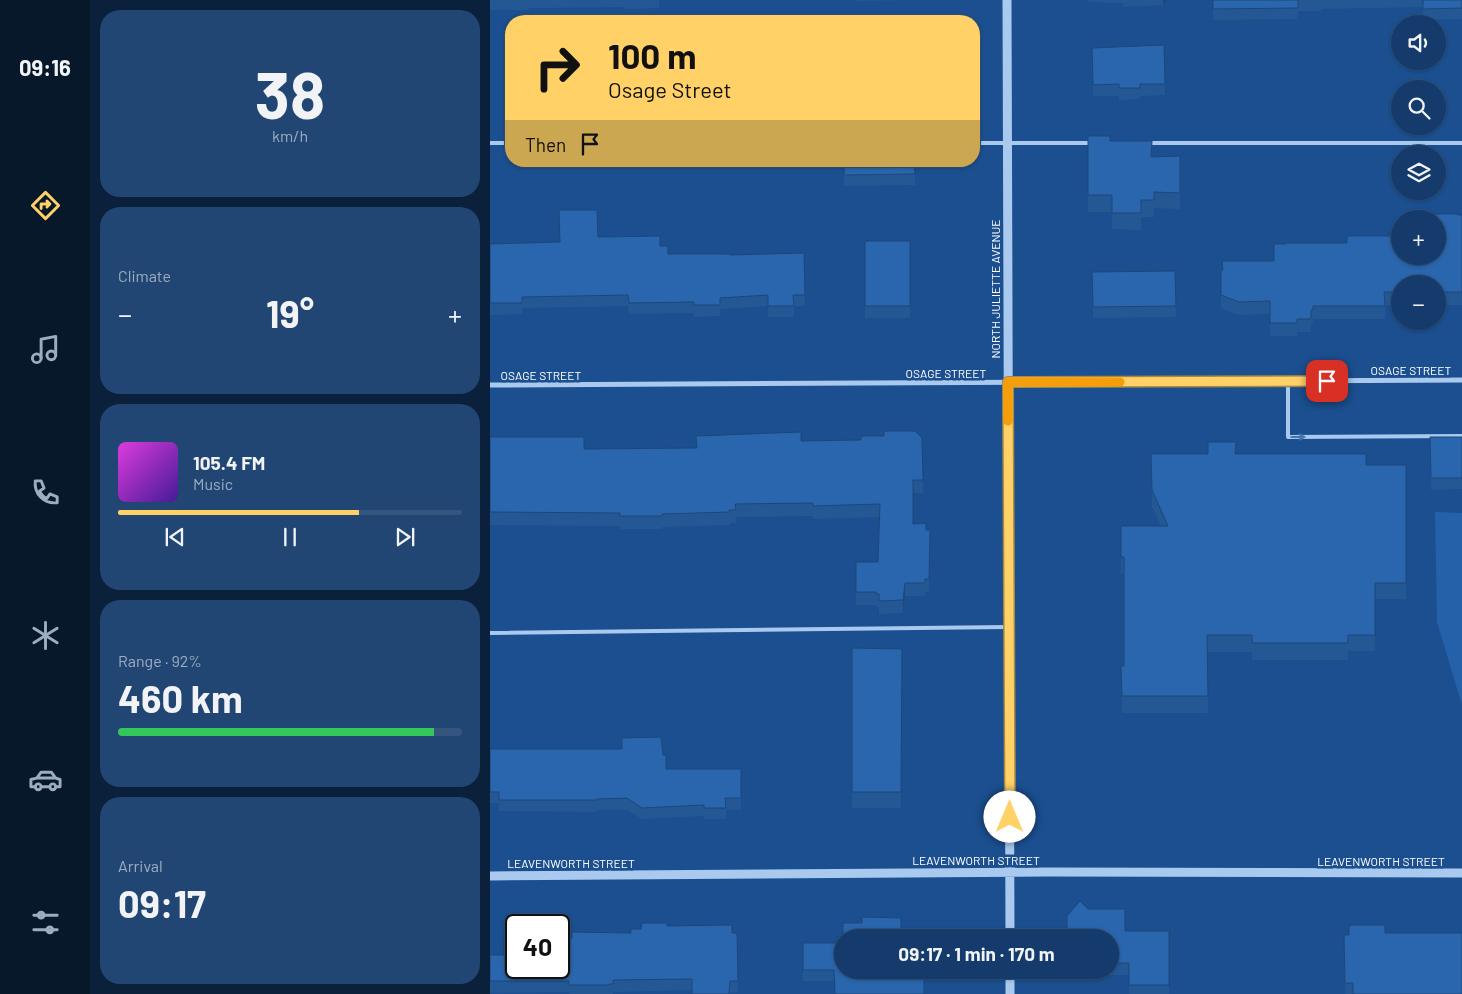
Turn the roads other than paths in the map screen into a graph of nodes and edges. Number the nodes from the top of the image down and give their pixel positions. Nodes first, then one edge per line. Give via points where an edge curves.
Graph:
1 (1007, 0) edge
2 (490, 143) edge
3 (505, 143) edge
4 (980, 143) edge
5 (1007, 143) junction
6 (1096, 143) edge
7 (1146, 143) edge
8 (1462, 143) edge
9 (1462, 380) edge
10 (1288, 381) junction
11 (1008, 382) junction
12 (490, 385) edge
13 (1462, 436) edge
14 (1009, 627) junction
15 (490, 633) edge
16 (1010, 872) junction
17 (1462, 873) edge
18 (490, 876) edge
19 (1010, 929) edge
20 (1010, 979) edge
21 (1010, 994) edge

1 - 5 street, NORTH JULIETTE AVENUE
2 - 3 lane
4 - 5 lane
5 - 6 lane
5 - 11 street, NORTH JULIETTE AVENUE
7 - 8 lane
9 - 10 street, OSAGE STREET
10 - 11 street, OSAGE STREET
10 -> 13 lane via 1288,437
11 - 12 street, OSAGE STREET
11 - 14 street, NORTH JULIETTE AVENUE
14 - 15 lane
14 - 16 street, NORTH JULIETTE AVENUE
16 - 17 street, LEAVENWORTH STREET
16 - 18 street, LEAVENWORTH STREET
16 - 19 street, NORTH JULIETTE AVENUE
20 - 21 street

